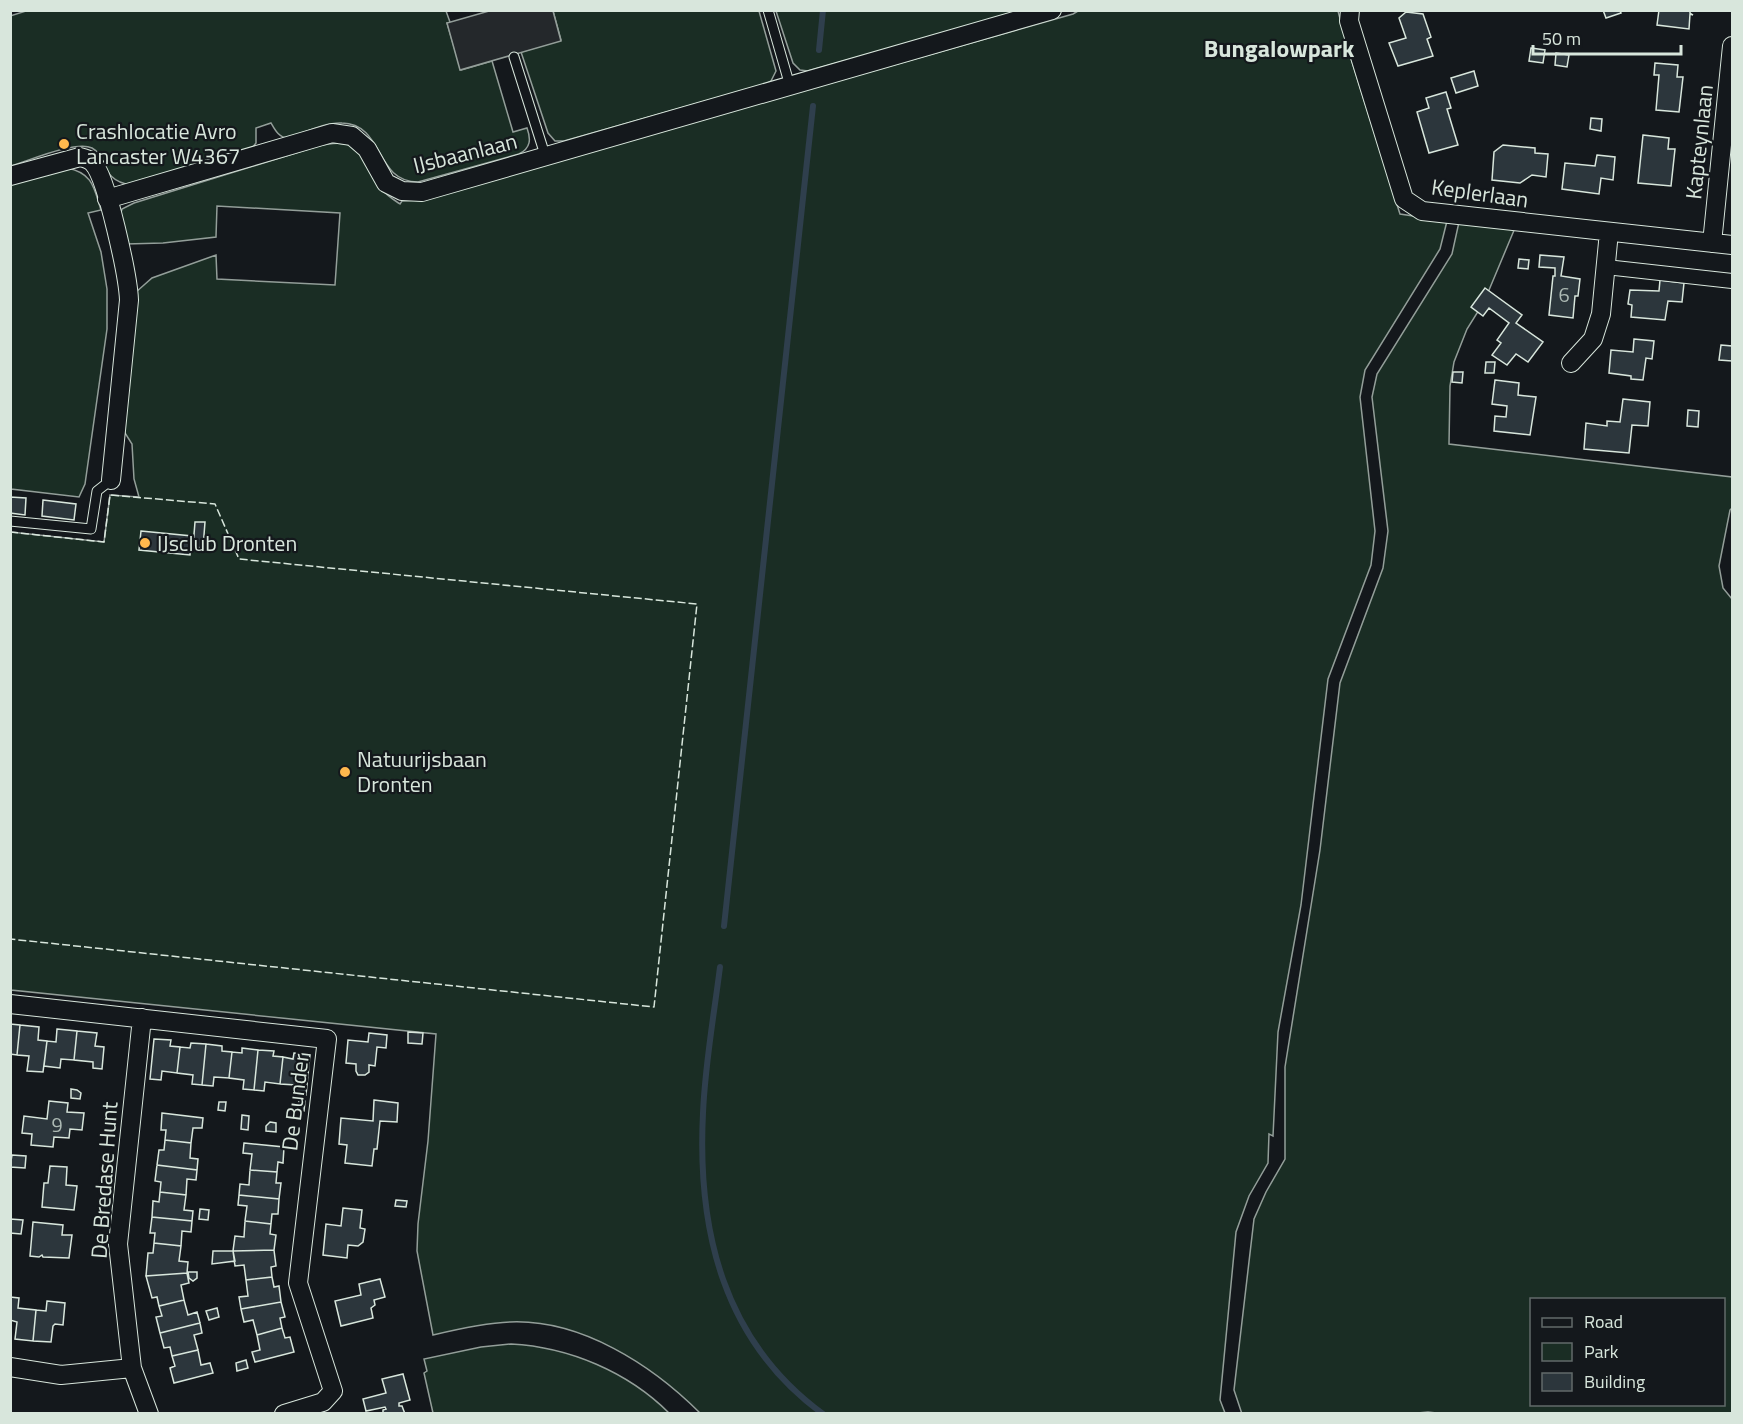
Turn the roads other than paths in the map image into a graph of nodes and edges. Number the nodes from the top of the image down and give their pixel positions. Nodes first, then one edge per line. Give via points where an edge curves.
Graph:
1 (768, 10) edge
2 (1052, 10) edge
3 (1350, 10) edge
4 (1732, 46) edge
5 (514, 57) dead end
6 (790, 86) junction
7 (546, 158) junction
8 (10, 176) edge
9 (108, 199) junction
10 (1609, 232) junction
11 (1712, 243) junction
12 (1732, 245) edge
13 (1606, 267) junction
14 (1732, 281) edge
15 (1571, 363) dead end
16 (111, 480) joint
17 (10, 521) edge
18 (10, 1004) edge
19 (142, 1018) junction
20 (10, 1367) edge
21 (132, 1368) junction
22 (149, 1413) edge
23 (284, 1413) edge

1 - 6 lane
2 - 6 street, IJsbaanlaan
3 - 10 street, Keplerlaan via 1349,21 1404,199 1422,211
4 - 11 street, Kapteynlaan
5 - 7 lane, IJsbaanlaan
6 - 7 street, IJsbaanlaan
7 - 9 street, IJsbaanlaan via 422,192 402,191 386,183 367,150 352,136 332,133
8 - 9 street via 80,157 96,168
9 - 16 street via 129,282
10 - 11 street, Keplerlaan
10 - 13 street
11 - 12 street, Keplerlaan
13 - 14 street
13 - 15 street via 1601,314 1593,339
16 - 17 lane via 97,491 91,529
18 - 19 street, De Bunder
19 - 21 street, De Bredase Hunt via 118,1244
19 - 23 street, De Bunder via 327,1038 298,1283 333,1391 323,1402
20 - 21 street via 61,1375
21 - 22 street, De Bredase Hunt

